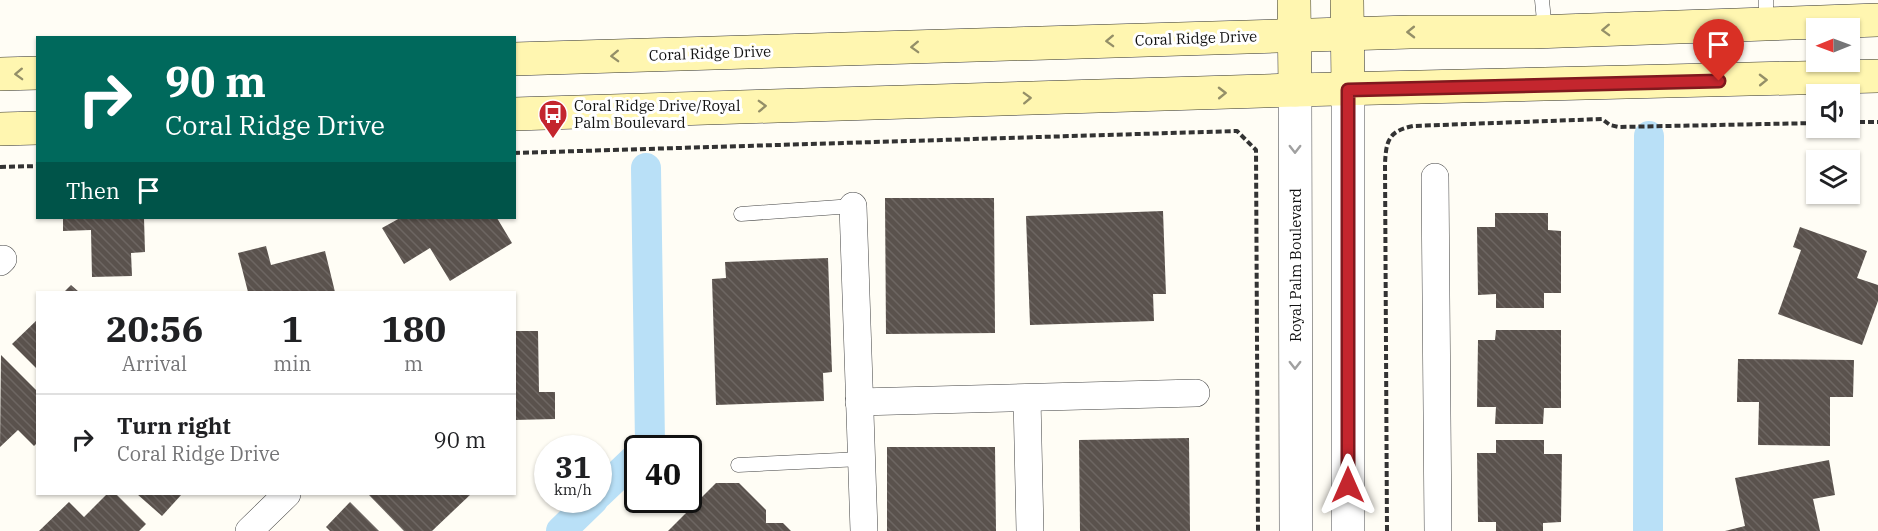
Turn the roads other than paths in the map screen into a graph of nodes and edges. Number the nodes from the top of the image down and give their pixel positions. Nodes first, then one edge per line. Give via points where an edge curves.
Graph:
1 (1294, 0) edge
2 (1347, 0) edge
3 (1766, 12) edge
4 (1544, 16) edge
5 (1878, 20) edge
6 (1347, 34) junction
7 (1294, 36) junction
8 (516, 59) edge
9 (36, 73) edge
10 (0, 75) edge
11 (1878, 76) edge
12 (1294, 90) junction
13 (1348, 90) junction
14 (516, 114) edge
15 (36, 128) edge
16 (0, 129) edge
17 (1435, 177) dead end
18 (853, 206) joint
19 (741, 214) dead end
20 (1196, 393) dead end
21 (1027, 398) junction
22 (859, 402) junction
23 (861, 459) junction
24 (738, 465) dead end
25 (286, 495) edge
26 (249, 531) edge
27 (864, 531) edge
28 (1030, 531) edge
29 (1296, 531) edge
30 (1348, 531) edge
31 (1438, 531) edge

1 - 7 main road, Royal Palm Boulevard
2 - 6 main road
3 -> 4 main road, Coral Ridge Drive
3 - 5 main road, Coral Ridge Drive
4 -> 6 main road, Coral Ridge Drive
6 - 7 main road, Coral Ridge Drive
6 - 13 main road
7 -> 8 main road, Coral Ridge Drive
7 - 12 main road, Royal Palm Boulevard
9 -> 10 main road
13 -> 11 main road
12 - 13 main road
14 -> 12 main road
12 -> 29 street, Royal Palm Boulevard
13 - 30 street
15 - 16 main road
17 - 31 street
18 - 19 lane
18 - 22 street
20 - 21 street
21 - 22 street
21 - 28 street
22 - 23 street
23 - 24 lane
23 - 27 street
25 - 26 street

